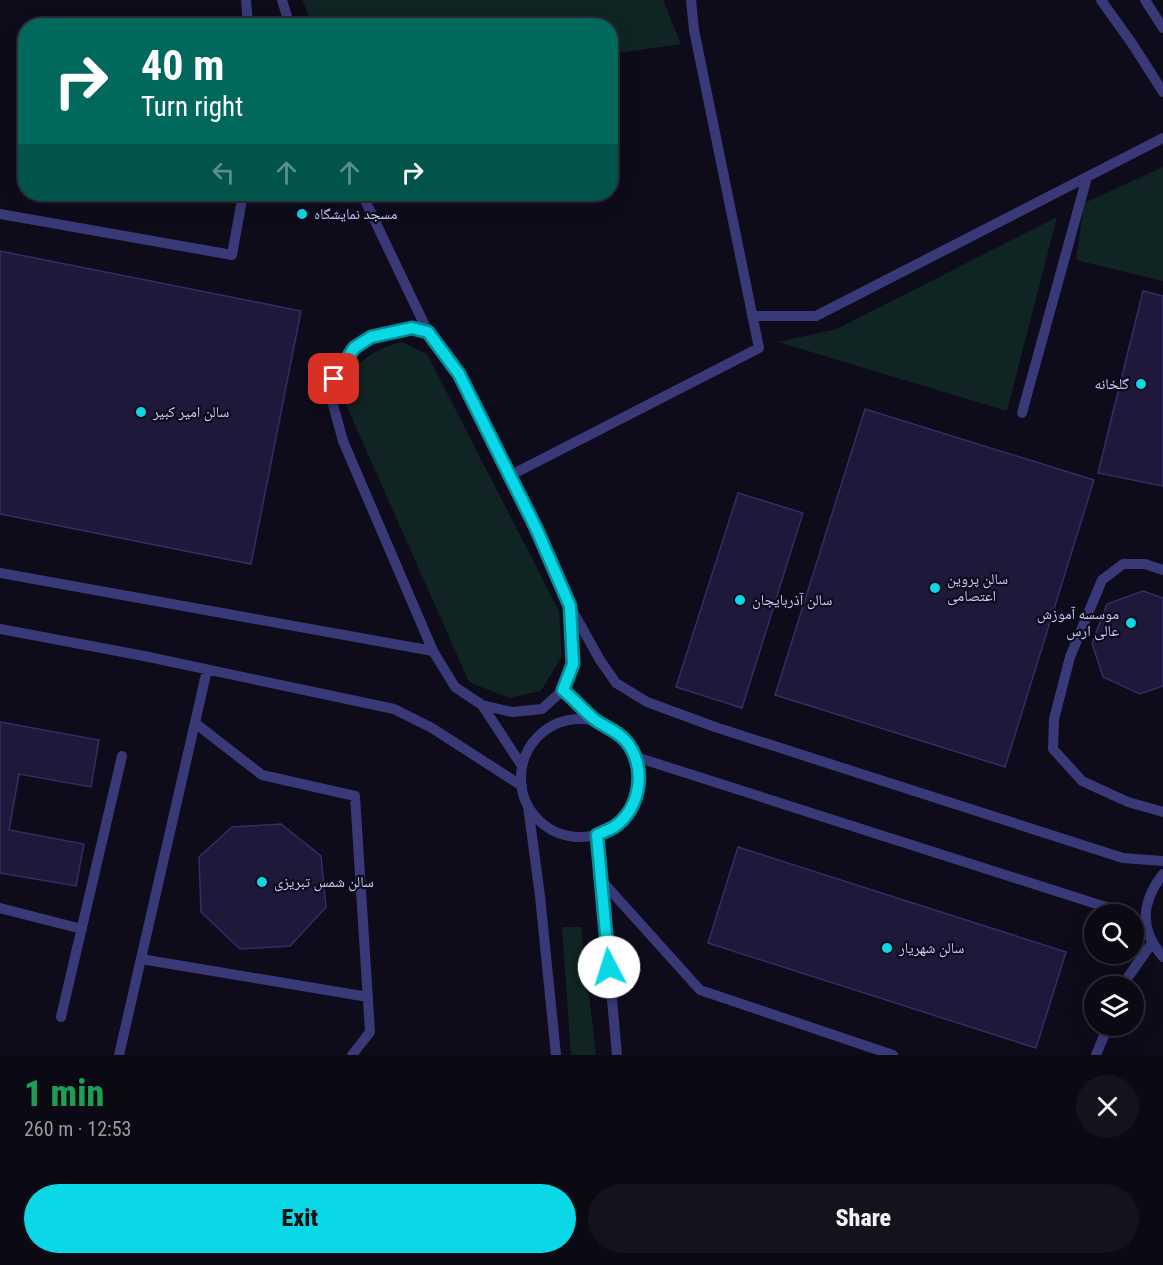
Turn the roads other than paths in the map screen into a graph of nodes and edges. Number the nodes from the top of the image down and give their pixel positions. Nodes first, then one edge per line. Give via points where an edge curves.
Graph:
1 (246, 0) edge
2 (282, 0) edge
3 (691, 0) edge
4 (1101, 0) edge
5 (1145, 0) edge
6 (247, 18) edge
7 (288, 18) edge
8 (1163, 28) edge
9 (1163, 92) edge
10 (1163, 138) edge
11 (1087, 177) junction
12 (242, 201) edge
13 (365, 201) edge
14 (0, 214) edge
15 (752, 316) junction
16 (428, 332) junction
17 (1022, 413) dead end
18 (509, 476) junction
19 (1163, 570) edge
20 (0, 573) edge
21 (570, 606) junction
22 (0, 628) edge
23 (433, 651) junction
24 (207, 670) junction
25 (563, 690) junction
26 (482, 705) junction
27 (596, 721) junction
28 (195, 723) junction
29 (122, 756) dead end
30 (636, 757) junction
31 (522, 766) junction
32 (522, 786) junction
33 (528, 806) junction
34 (1163, 812) edge
35 (597, 835) junction
36 (1163, 861) edge
37 (1163, 874) edge
38 (601, 880) junction
39 (1096, 904) edge
40 (0, 908) edge
41 (1146, 925) joint
42 (82, 928) junction
43 (1152, 943) junction
44 (1163, 957) edge
45 (141, 959) junction
46 (1129, 976) edge
47 (368, 997) junction
48 (61, 1017) dead end
49 (1104, 1036) edge
50 (119, 1055) edge
51 (352, 1055) edge
52 (556, 1055) edge
53 (617, 1055) edge
54 (893, 1055) edge
55 (1096, 1055) edge

1 - 6 lane
2 - 7 lane
3 - 15 lane
4 - 9 lane
5 - 8 lane
10 - 11 lane
11 - 15 lane via 816,316
11 - 17 lane
12 - 14 lane via 232,255
13 - 16 lane
15 - 18 lane via 759,348
16 - 18 lane via 459,374
16 - 23 lane via 412,328 371,337 354,348 334,379 332,401 343,441
18 - 21 lane
19 - 34 lane via 1145,564 1124,564 1102,580 1070,657 1054,719 1053,749 1082,781 1128,802
20 - 23 lane
21 - 25 lane via 573,664
21 - 36 lane via 616,683 647,702 1124,858
22 - 24 lane
23 - 26 lane via 455,687
24 - 28 lane
24 - 32 lane via 394,709 432,728
25 - 26 lane via 542,709 512,712
25 - 27 lane
26 - 31 lane
27 - 30 lane via 613,728
27 - 31 lane via 577,719 543,732 530,747
28 - 45 lane
28 - 47 lane via 262,775 355,796
29 - 42 lane
30 - 35 lane via 637,794 630,811 615,826
30 - 39 lane
31 - 32 lane
32 - 33 lane
33 - 35 lane via 540,822 558,833 577,838
33 - 52 lane
35 - 38 lane
37 - 41 lane via 1152,888 1146,906
38 - 53 lane
38 - 54 lane via 700,990
40 - 42 lane
41 - 43 lane
42 - 48 lane
43 - 44 lane
43 - 46 lane
45 - 47 lane
45 - 50 lane
47 - 51 lane via 370,1032
49 - 55 lane

